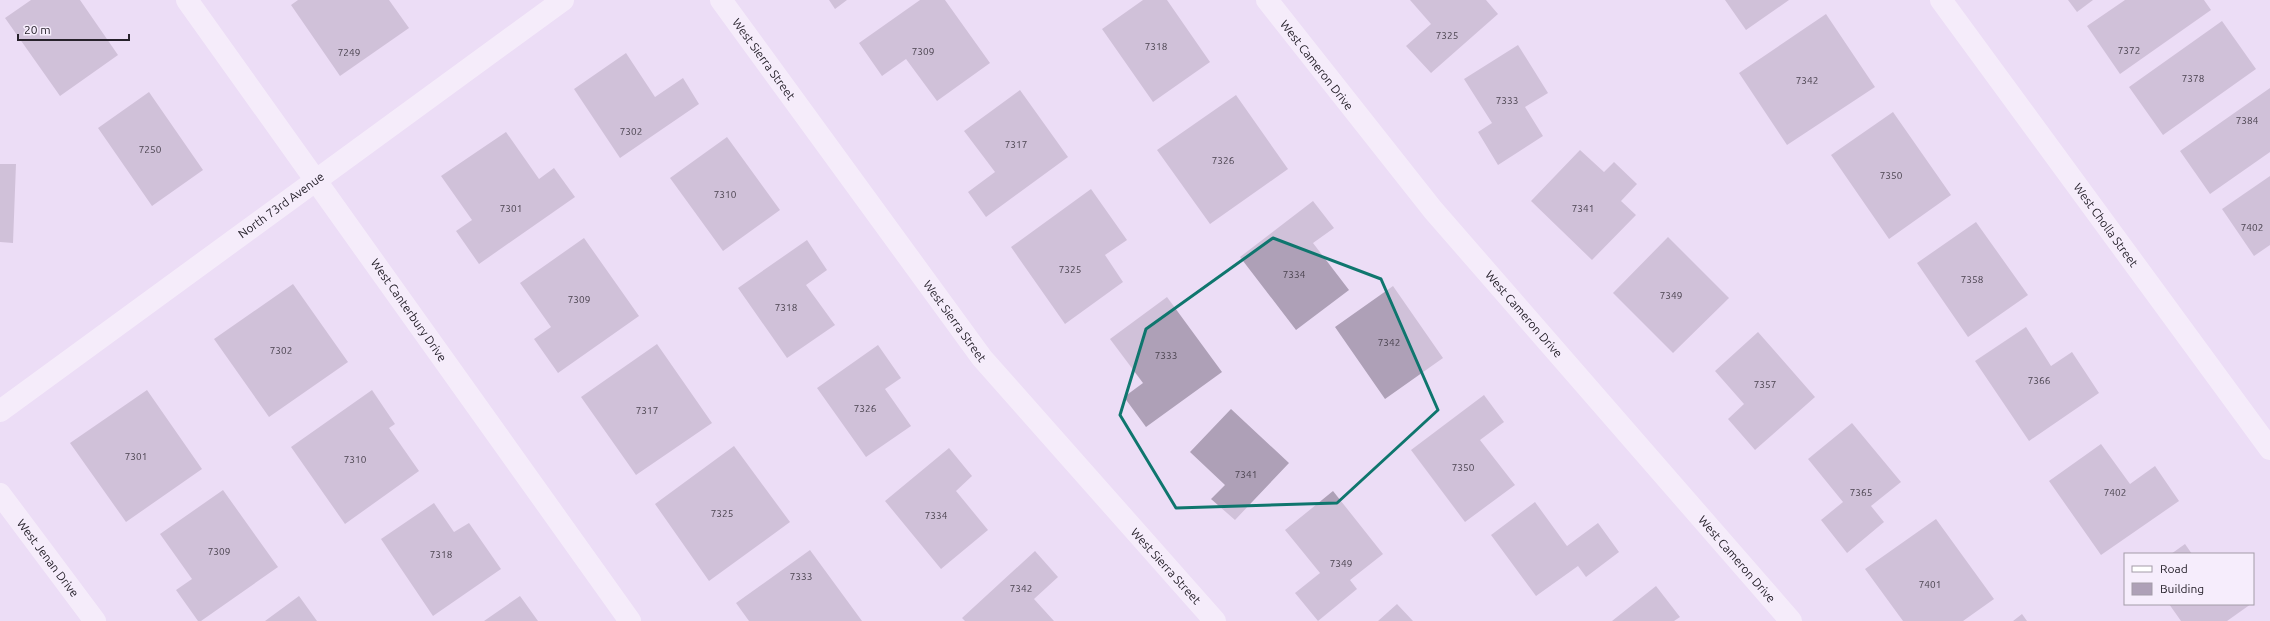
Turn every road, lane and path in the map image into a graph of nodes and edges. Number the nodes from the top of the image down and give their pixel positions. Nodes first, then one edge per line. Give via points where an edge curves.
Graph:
1 (187, 0) edge
2 (563, 0) edge
3 (721, 0) edge
4 (1267, 0) edge
5 (1941, 0) edge
6 (317, 179) junction
7 (0, 411) edge
8 (2270, 449) edge
9 (0, 494) edge
10 (95, 621) edge
11 (630, 621) edge
12 (1215, 621) edge
13 (1791, 621) edge

1 - 6 street, West Canterbury Drive
2 - 6 street, North 73rd Avenue
3 - 12 street, West Sierra Street via 982,358
4 - 13 street, West Cameron Drive via 1433,210
5 - 8 street, West Cholla Street
6 - 7 street, North 73rd Avenue
6 - 11 street, West Canterbury Drive
9 - 10 street, West Jenan Drive

